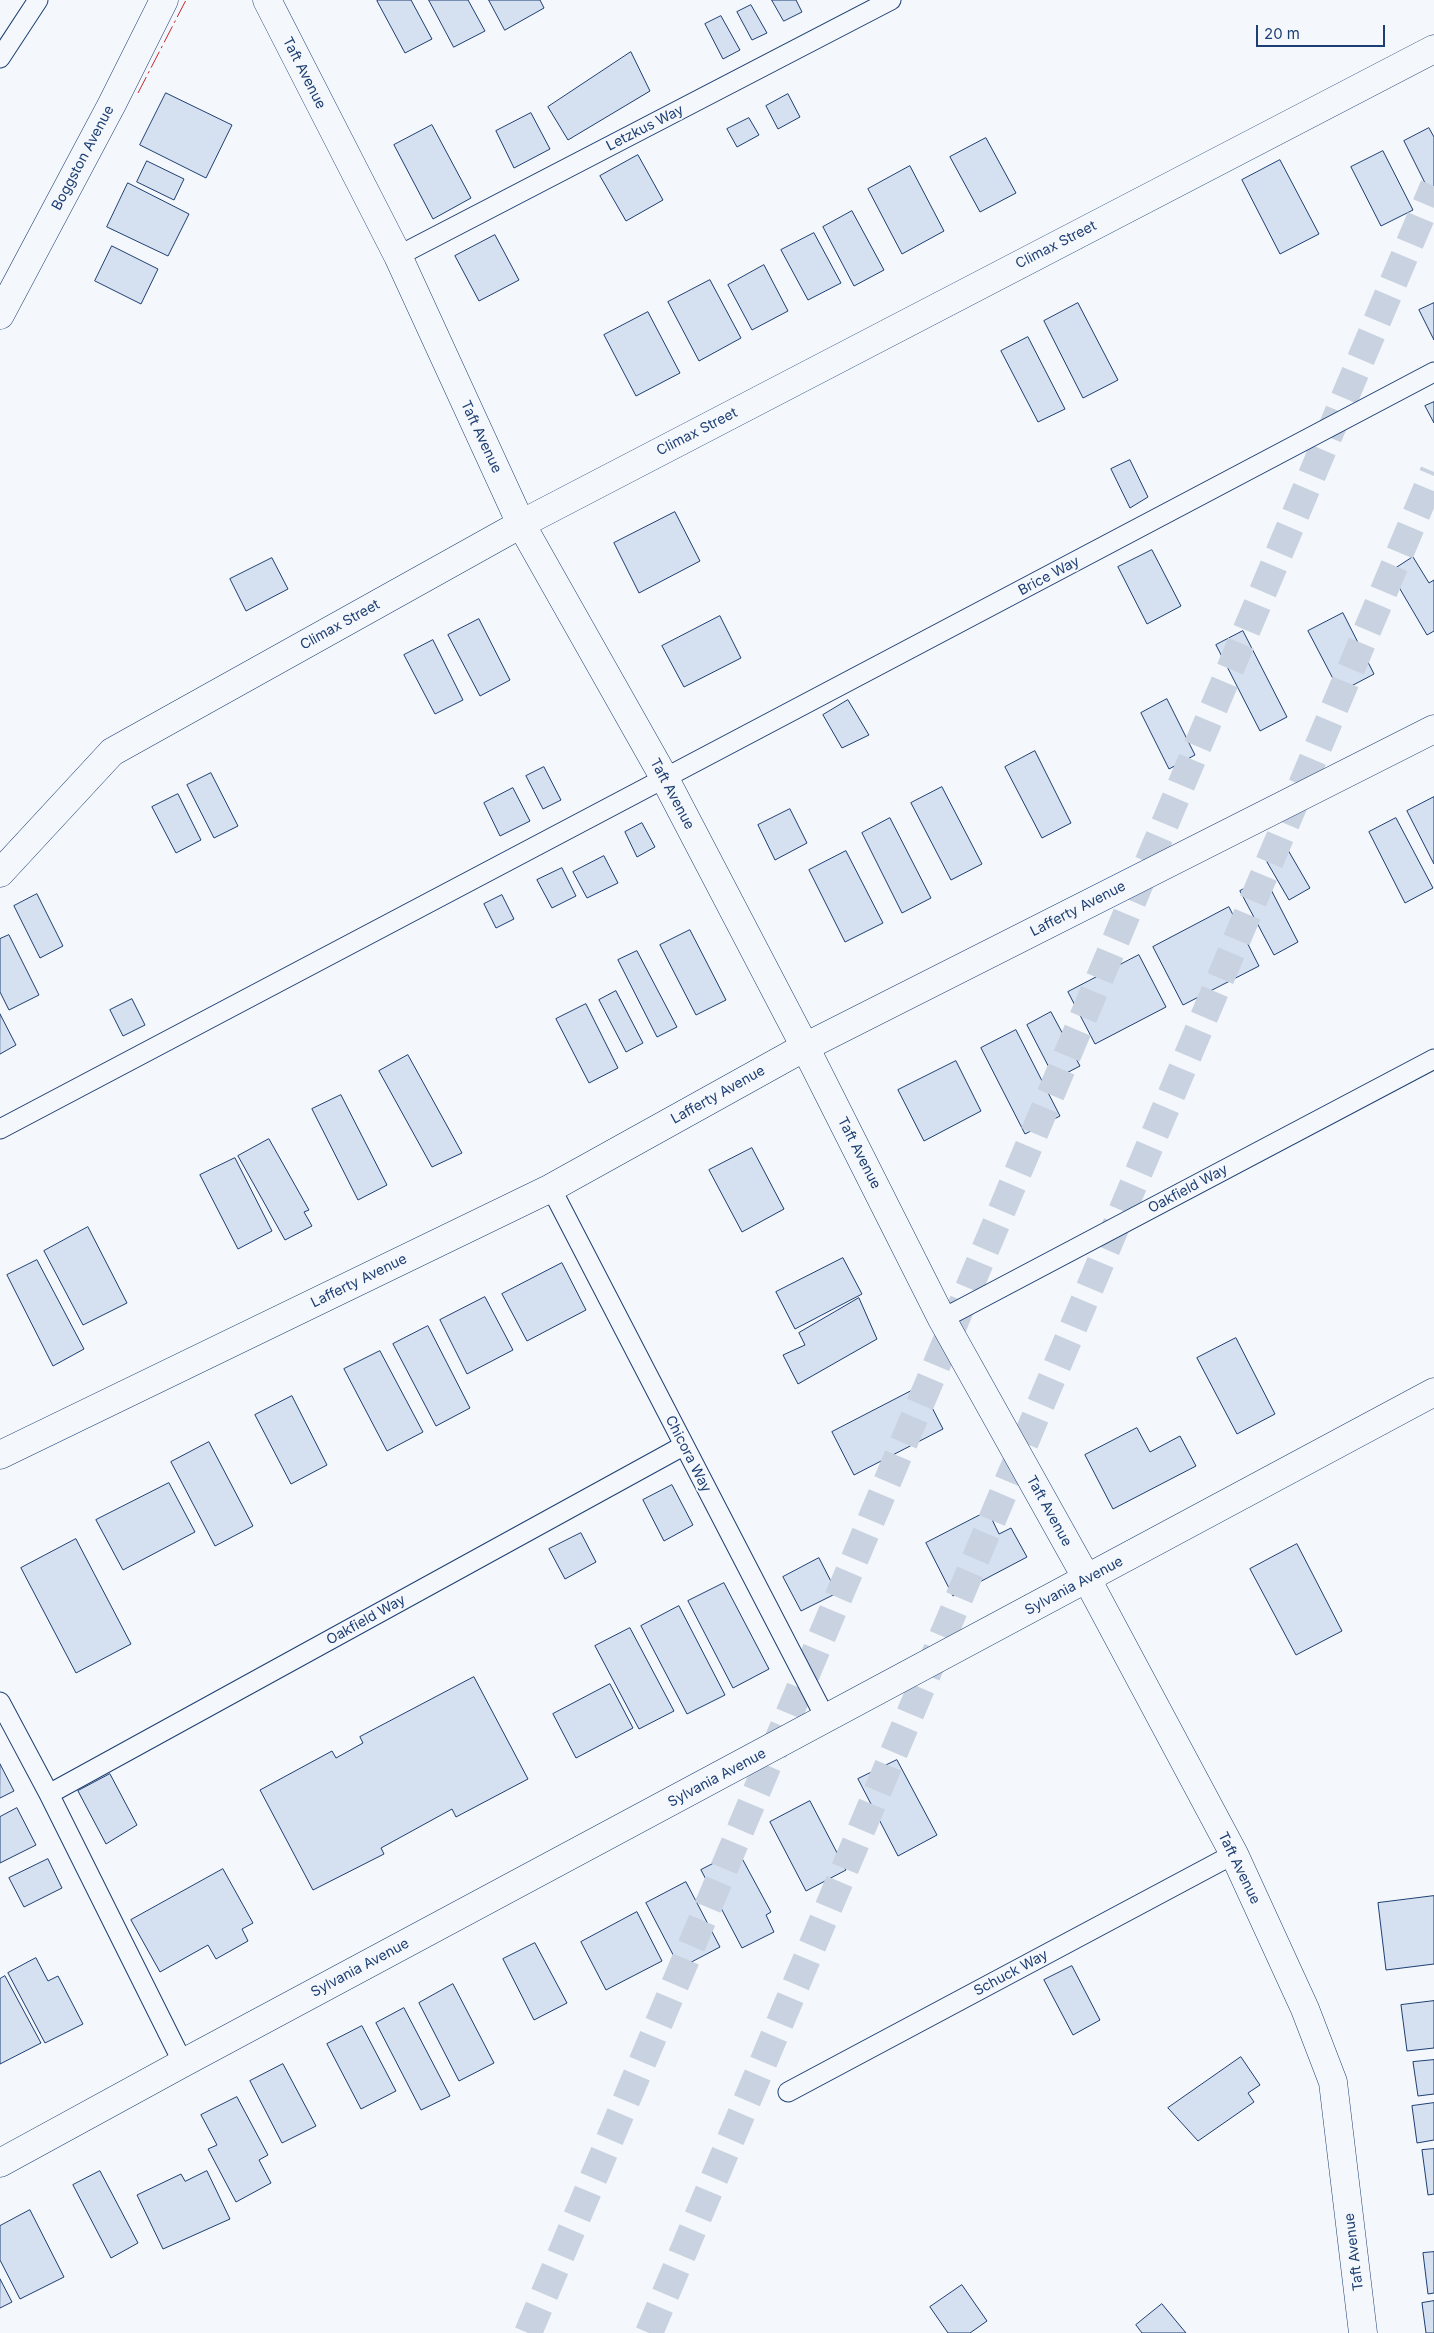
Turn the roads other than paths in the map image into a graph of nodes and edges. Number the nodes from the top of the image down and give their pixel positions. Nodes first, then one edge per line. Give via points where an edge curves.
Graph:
1 (38, 0) edge
2 (164, 0) edge
3 (267, 0) edge
4 (891, 0) edge
5 (1434, 49) edge
6 (0, 58) edge
7 (398, 256) junction
8 (0, 316) edge
9 (1434, 372) edge
10 (521, 524) junction
11 (1434, 729) edge
12 (665, 779) junction
13 (0, 873) edge
14 (805, 1047) junction
15 (1434, 1059) edge
16 (0, 1129) edge
17 (551, 1188) junction
18 (942, 1318) junction
19 (1434, 1392) edge
20 (683, 1446) junction
21 (0, 1455) edge
22 (1087, 1579) junction
23 (0, 1702) edge
24 (826, 1719) junction
25 (49, 1794) junction
26 (1234, 1854) junction
27 (183, 2063) junction
28 (788, 2092) dead end
29 (0, 2163) edge
30 (1358, 2329) edge

1 - 6 lane
2 - 8 street, Boggston Avenue
3 - 7 street, Taft Avenue
4 - 7 lane, Letzkus Way
5 - 10 street, Climax Street
7 - 10 street, Taft Avenue
9 - 12 lane, Brice Way
10 - 12 street, Taft Avenue
10 - 13 street, Climax Street via 112,752
11 - 14 street, Lafferty Avenue
12 - 14 street, Taft Avenue
12 - 16 lane, Brice Way
14 - 17 street, Lafferty Avenue
14 - 18 street, Taft Avenue
15 - 18 lane, Oakfield Way
17 - 20 lane, Chicora Way
17 - 21 street, Lafferty Avenue
18 - 22 street, Taft Avenue
19 - 22 street, Sylvania Avenue
20 - 24 lane, Chicora Way
20 - 25 lane, Oakfield Way
22 - 24 street, Sylvania Avenue
22 - 26 street, Taft Avenue
23 - 25 lane
24 - 27 street, Sylvania Avenue
25 - 27 lane
26 - 28 lane, Schuck Way
26 - 30 street, Taft Avenue via 1305,2010 1333,2082
27 - 29 street, Sylvania Avenue

